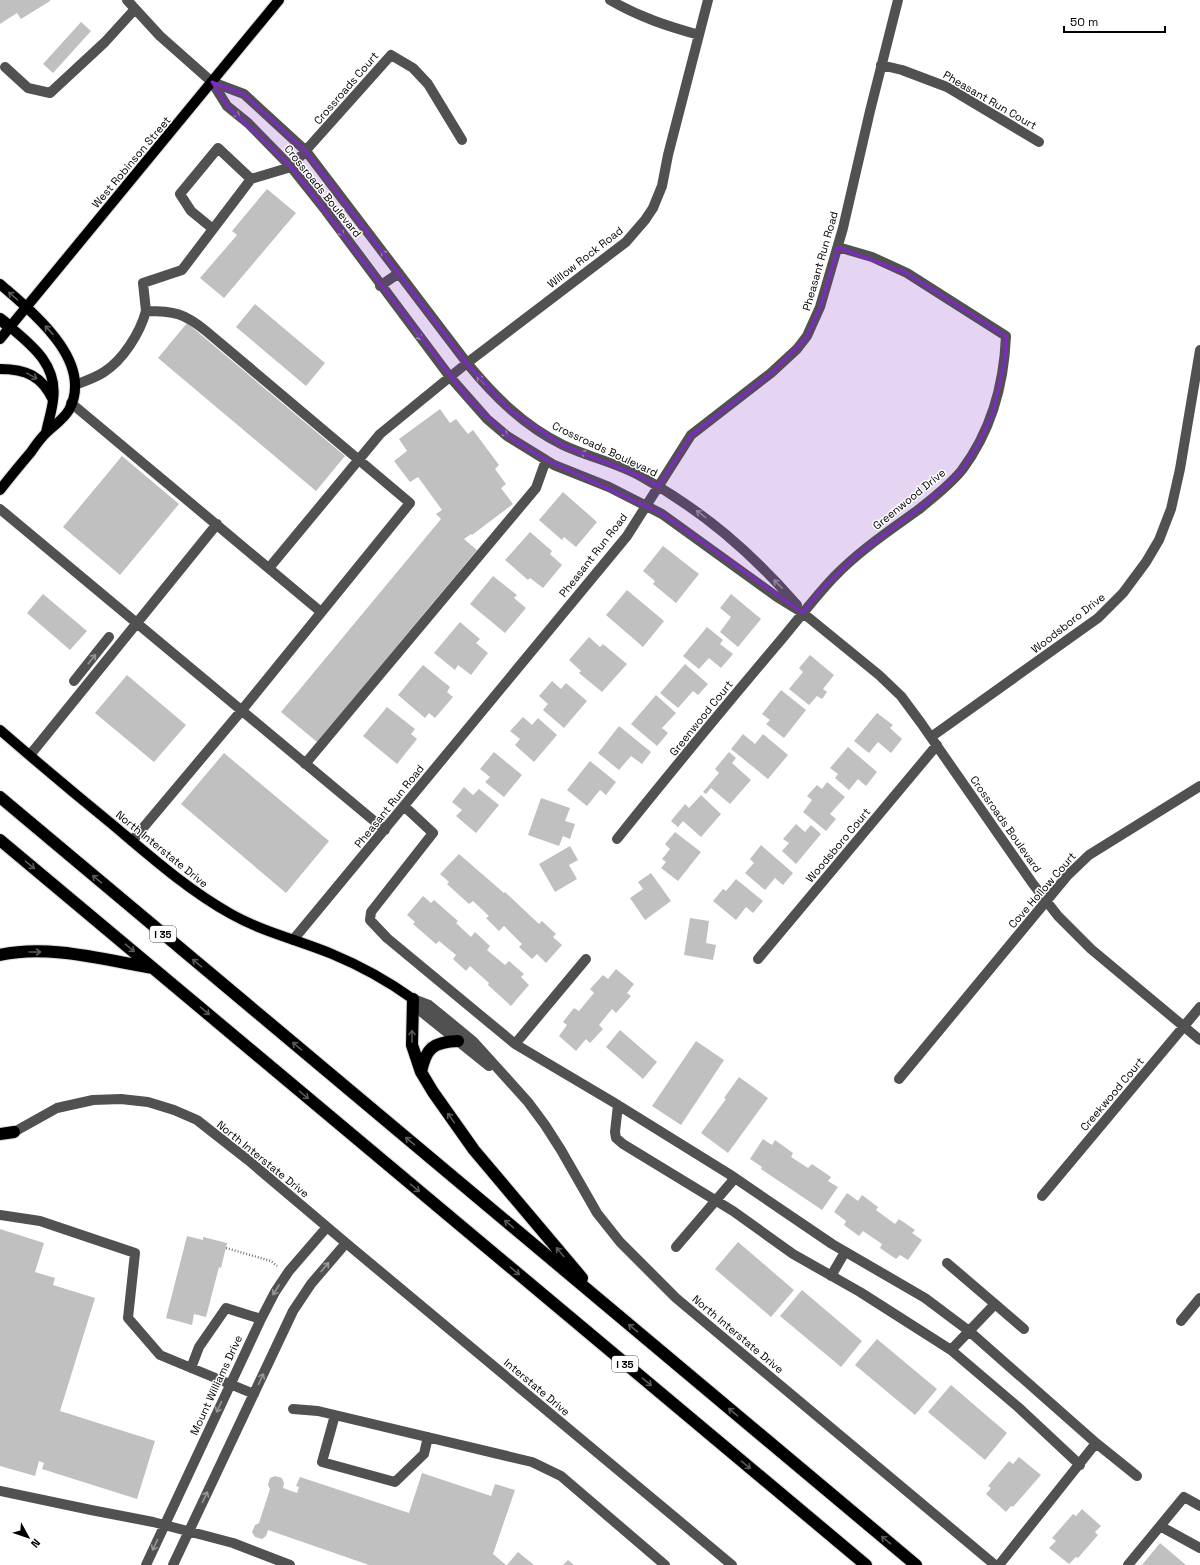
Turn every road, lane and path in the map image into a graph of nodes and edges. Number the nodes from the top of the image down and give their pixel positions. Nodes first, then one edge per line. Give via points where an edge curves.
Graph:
1 (127, 0) edge
2 (280, 0) edge
3 (610, 0) edge
4 (708, 0) edge
5 (898, 0) edge
6 (134, 8) junction
7 (699, 35) junction
8 (881, 65) junction
9 (5, 67) dead end
10 (212, 82) junction
11 (462, 140) dead end
12 (1039, 142) dead end
13 (306, 151) junction
14 (290, 167) junction
15 (252, 179) junction
16 (213, 229) junction
17 (838, 247) junction
18 (399, 273) junction
19 (0, 284) edge
20 (380, 286) junction
21 (26, 307) junction
22 (146, 311) junction
23 (0, 319) edge
24 (10, 327) junction
25 (0, 339) edge
26 (1200, 350) edge
27 (467, 364) junction
28 (0, 369) edge
29 (450, 377) junction
30 (75, 385) junction
31 (53, 401) junction
32 (71, 403) junction
33 (46, 433) junction
34 (359, 459) junction
35 (546, 460) junction
36 (658, 486) junction
37 (0, 490) edge
38 (646, 506) junction
39 (0, 509) edge
40 (217, 524) junction
41 (269, 568) junction
42 (322, 612) junction
43 (804, 613) junction
44 (138, 622) junction
45 (109, 637) dead end
46 (74, 681) dead end
47 (242, 710) junction
48 (0, 730) edge
49 (934, 741) junction
50 (30, 755) junction
51 (305, 764) junction
52 (1200, 786) edge
53 (0, 797) edge
54 (404, 806) junction
55 (384, 830) junction
56 (617, 839) dead end
57 (0, 840) edge
58 (132, 841) junction
59 (1047, 902) junction
60 (293, 940) junction
61 (0, 955) edge
62 (586, 959) dead end
63 (758, 959) dead end
64 (154, 968) junction
65 (414, 999) junction
66 (1200, 1007) edge
67 (1183, 1027) junction
68 (1200, 1040) edge
69 (458, 1041) junction
70 (515, 1044) junction
71 (421, 1072) junction
72 (899, 1079) dead end
73 (510, 1082) junction
74 (618, 1105) junction
75 (14, 1132) junction
76 (0, 1134) edge
77 (0, 1139) edge
78 (735, 1178) junction
79 (1042, 1196) dead end
80 (716, 1201) junction
81 (0, 1215) edge
82 (327, 1227) junction
83 (346, 1243) junction
84 (676, 1247) dead end
85 (226, 1248) dead end
86 (845, 1252) junction
87 (946, 1263) dead end
88 (277, 1266) dead end
89 (831, 1276) junction
90 (1200, 1298) edge
91 (604, 1303) junction
92 (995, 1304) junction
93 (261, 1319) junction
94 (1180, 1321) dead end
95 (1024, 1329) dead end
96 (969, 1331) junction
97 (951, 1350) junction
98 (191, 1368) junction
99 (230, 1385) junction
100 (254, 1394) junction
101 (293, 1409) dead end
102 (335, 1415) junction
103 (428, 1437) junction
104 (1096, 1443) junction
105 (1080, 1465) junction
106 (1137, 1476) dead end
107 (0, 1491) edge
108 (1200, 1506) edge
109 (165, 1525) junction
110 (1160, 1526) junction
111 (188, 1532) junction
112 (1200, 1548) edge
113 (146, 1565) edge
114 (173, 1565) edge
115 (290, 1565) edge
116 (665, 1565) edge
117 (732, 1565) edge
118 (866, 1565) edge
119 (916, 1565) edge
120 (995, 1565) edge
121 (999, 1565) edge
122 (1128, 1565) edge

1 - 6 street
2 - 10 main road, West Robinson Street
3 - 7 street via 655,22
4 - 7 street, Willow Rock Road
5 - 8 street, Pheasant Run Road
6 - 9 street via 105,42 50,93 28,88
6 - 10 street via 160,36
7 - 27 street, Willow Rock Road via 662,186 645,220 626,242
8 - 12 street, Pheasant Run Court via 948,87
8 - 17 street, Pheasant Run Road
10 - 13 street, Crossroads Boulevard via 244,94
10 -> 14 street, Crossroads Boulevard via 227,106 248,123
10 - 21 main road, West Robinson Street
11 - 13 street, Crossroads Court via 428,84 413,68 391,55
13 - 14 street, Crossroads Court
18 -> 13 street, Crossroads Boulevard
14 - 15 street
14 -> 20 street, Crossroads Boulevard via 326,211
15 - 16 street
15 - 16 street via 218,148 180,194 191,211
16 - 22 street via 182,270 143,283
17 - 36 street, Pheasant Run Road via 820,307 807,336 771,373 691,435
17 - 43 street, Greenwood Drive via 872,257 907,273 1006,336 1005,361 993,413 978,445 961,472 927,503 860,552 821,590
18 - 20 street
18 - 27 street, Crossroads Boulevard
21 -> 19 main road
20 -> 29 street, Crossroads Boulevard
21 - 24 main road, West Robinson Street
30 -> 21 main road via 72,367 62,346
22 - 30 street via 134,340 112,365 92,379
22 - 34 street via 178,313 196,323
23 - 24 highway
24 - 25 main road, West Robinson Street
24 - 31 main road via 36,348 46,362 54,389
26 - 49 street, Woodsboro Drive via 1171,509 1159,540 1146,562 1123,593 1098,618
27 - 29 street, Willow Rock Road
36 -> 27 street, Crossroads Boulevard via 545,435 510,410
28 -> 31 main road via 23,371 35,377 48,390
29 - 34 street, Willow Rock Road via 380,434
29 -> 35 street, Crossroads Boulevard via 487,420 507,436
30 - 32 main road
31 - 33 main road
32 - 33 main road via 61,421
32 - 40 street
33 - 37 main road
34 - 41 street, Willow Rock Road
34 - 42 street via 410,503
35 - 38 street, Crossroads Boulevard
35 - 51 street via 536,488
36 - 38 street, Pheasant Run Road
43 -> 36 street, Crossroads Boulevard via 732,538 685,502
38 - 43 street, Crossroads Boulevard via 662,514 777,597
38 - 54 street, Pheasant Run Road via 627,536
39 - 44 street
40 - 41 street
40 - 44 street
41 - 42 street
42 - 47 street
43 - 49 street, Crossroads Boulevard via 890,685
43 - 56 street, Greenwood Court
44 - 47 street
44 - 50 street
46 -> 45 street
47 - 51 street
47 - 58 street
48 - 50 main road, North Interstate Drive
49 - 59 street, Crossroads Boulevard
49 - 63 street, Woodsboro Court
50 - 58 main road, North Interstate Drive
51 - 55 street
52 - 59 street, Cove Hollow Court via 1089,855 1067,876
91 -> 53 highway, I 35
54 - 55 street, Pheasant Run Road
54 - 70 street via 433,833 371,912 370,920 387,938
55 - 60 street, Pheasant Run Road
57 -> 64 highway, I 35
58 - 60 main road, North Interstate Drive via 201,896 249,924
59 - 67 street, Crossroads Boulevard via 1091,949
59 - 72 street, Cove Hollow Court
60 - 65 main road, North Interstate Drive via 366,970
61 -> 64 highway via 36,951
62 - 70 street
64 -> 118 highway, I 35
65 - 69 street, North Interstate Drive via 423,1013
71 -> 65 highway via 412,1045
65 - 73 street, North Interstate Drive via 429,1005 473,1041
66 - 67 street, Creekwood Court
67 - 68 street, Crossroads Boulevard
67 - 79 street, Creekwood Court
69 - 71 highway via 443,1042 431,1048
69 - 73 street, North Interstate Drive
70 - 74 street
91 -> 71 highway via 474,1150
73 - 120 street, North Interstate Drive via 546,1125 597,1213 646,1269 682,1303
74 - 78 street
74 - 80 street via 616,1138
75 - 76 highway
75 - 77 main road, North Interstate Drive
75 - 82 street, North Interstate Drive via 57,1108 93,1100 121,1099 148,1102 197,1120
78 - 80 street
78 - 86 street
80 - 84 street
80 - 89 street via 793,1254
81 - 98 street via 40,1221 135,1253 128,1318 160,1355
82 - 83 street, Interstate Drive
82 -> 93 street, Mount Williams Drive via 289,1271
100 -> 83 street via 293,1311 311,1284
83 - 117 street, Interstate Drive
85 - 88 path via 271,1260
86 - 89 street
86 - 96 street via 925,1298
87 - 92 street
89 - 97 street
90 - 94 street
119 -> 91 highway, I 35
92 - 95 street
92 - 96 street
93 - 98 street via 226,1308 199,1348
93 - 99 street, Mount Williams Drive
96 - 97 street
96 - 104 street
97 - 105 street via 1018,1407
98 - 99 street
99 - 100 street
99 -> 109 street, Mount Williams Drive
111 -> 100 street
101 - 102 street
102 - 103 street
102 - 103 street via 322,1462 395,1482 424,1454
103 - 116 street via 532,1462 561,1476
104 - 105 street
104 - 106 street
105 - 121 street
107 - 109 street
108 - 110 street via 1184,1497
109 - 111 street
109 -> 113 street, Mount Williams Drive
110 - 112 street
110 - 122 street
111 - 114 street
111 - 115 street via 233,1543

